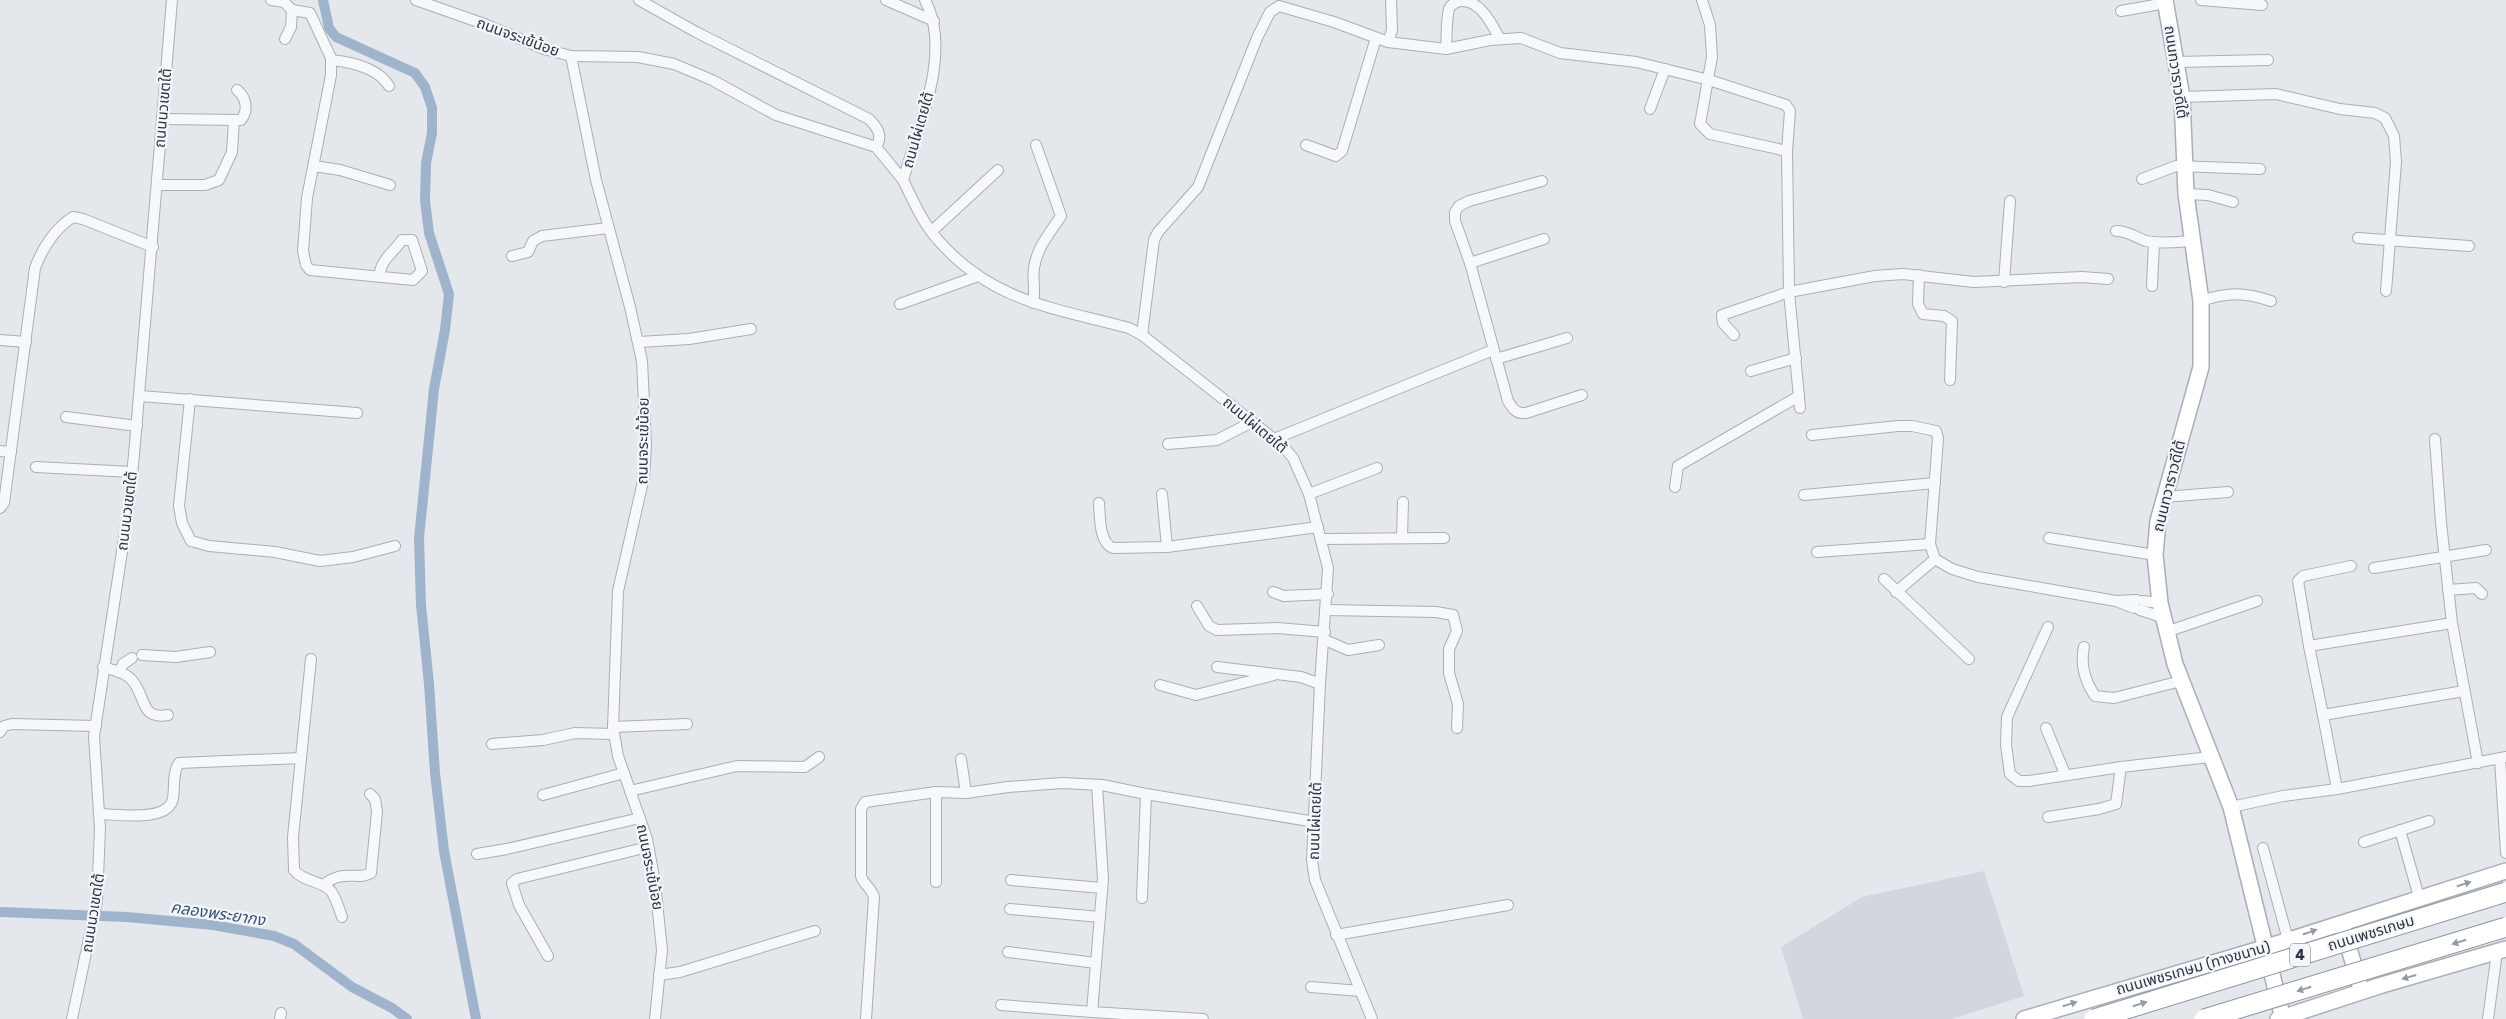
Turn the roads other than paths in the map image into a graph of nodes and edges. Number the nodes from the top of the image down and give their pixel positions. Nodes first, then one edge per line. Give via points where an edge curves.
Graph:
1 (172, 0) edge
2 (271, 0) edge
3 (416, 0) edge
4 (639, 0) edge
5 (886, 0) edge
6 (925, 0) edge
7 (1391, 0) edge
8 (1702, 0) edge
9 (2201, 0) edge
10 (2166, 2) edge
11 (2262, 5) dead end
12 (292, 10) junction
13 (2121, 11) dead end
14 (934, 21) junction
15 (1376, 38) junction
16 (285, 39) dead end
17 (1500, 39) junction
18 (1388, 42) junction
19 (1446, 49) junction
20 (571, 56) junction
21 (332, 60) junction
22 (2268, 60) dead end
23 (2177, 62) junction
24 (1665, 69) junction
25 (1709, 80) junction
26 (389, 86) dead end
27 (237, 90) dead end
28 (2182, 98) junction
29 (1650, 109) dead end
30 (162, 119) junction
31 (234, 120) junction
32 (1036, 145) dead end
33 (1306, 145) dead end
34 (876, 147) junction
35 (1788, 151) junction
36 (2185, 165) junction
37 (314, 166) junction
38 (2260, 169) dead end
39 (998, 170) dead end
40 (2142, 179) dead end
41 (903, 180) junction
42 (1542, 180) dead end
43 (390, 185) dead end
44 (157, 186) junction
45 (2186, 194) junction
46 (2010, 201) dead end
47 (2233, 202) dead end
48 (608, 228) junction
49 (932, 231) junction
50 (2116, 231) dead end
51 (2358, 238) dead end
52 (1544, 239) dead end
53 (2191, 241) junction
54 (2390, 241) junction
55 (2154, 242) junction
56 (2469, 246) dead end
57 (153, 247) junction
58 (512, 256) dead end
59 (1470, 264) junction
60 (1919, 275) junction
61 (978, 276) junction
62 (380, 277) junction
63 (2108, 279) dead end
64 (2004, 282) junction
65 (2152, 286) dead end
66 (2386, 291) dead end
67 (1789, 292) junction
68 (2201, 301) junction
69 (2271, 301) dead end
70 (900, 304) dead end
71 (1033, 304) junction
72 (751, 329) dead end
73 (1142, 335) junction
74 (1734, 335) dead end
75 (1567, 338) dead end
76 (0, 340) edge
77 (26, 342) junction
78 (639, 342) junction
79 (1495, 354) junction
80 (1796, 358) junction
81 (1751, 371) dead end
82 (1950, 380) dead end
83 (1582, 395) dead end
84 (140, 396) junction
85 (1800, 396) junction
86 (190, 400) junction
87 (1800, 408) dead end
88 (357, 413) dead end
89 (66, 417) dead end
90 (1252, 422) junction
91 (137, 426) junction
92 (1812, 436) dead end
93 (1274, 439) junction
94 (2435, 439) dead end
95 (1168, 444) dead end
96 (5, 452) edge
97 (36, 467) dead end
98 (1377, 468) dead end
99 (132, 472) junction
100 (1935, 483) junction
101 (1675, 487) dead end
102 (2228, 492) dead end
103 (1162, 494) dead end
104 (1309, 494) junction
105 (1804, 494) dead end
106 (2164, 498) junction
107 (1402, 502) dead end
108 (1099, 503) dead end
109 (0, 508) edge
110 (1318, 527) junction
111 (1402, 538) junction
112 (1444, 538) dead end
113 (2049, 538) dead end
114 (1322, 539) junction
115 (1930, 544) junction
116 (395, 546) dead end
117 (1167, 547) junction
118 (2486, 550) dead end
119 (1817, 552) dead end
120 (2155, 555) junction
121 (2444, 557) junction
122 (1935, 559) junction
123 (2351, 566) dead end
124 (2374, 568) dead end
125 (1884, 580) dead end
126 (2448, 590) junction
127 (1272, 592) dead end
128 (1896, 592) junction
129 (1328, 594) junction
130 (2482, 594) dead end
131 (2257, 601) dead end
132 (1196, 606) dead end
133 (1326, 610) junction
134 (2161, 610) junction
135 (2452, 623) junction
136 (2048, 627) dead end
137 (2166, 632) junction
138 (1325, 636) junction
139 (1378, 645) dead end
140 (2309, 646) junction
141 (2084, 647) dead end
142 (210, 652) dead end
143 (311, 659) dead end
144 (1969, 660) dead end
145 (103, 667) junction
146 (1216, 667) dead end
147 (119, 672) junction
148 (1274, 675) junction
149 (2181, 681) junction
150 (1320, 684) junction
151 (1160, 685) dead end
152 (2464, 691) junction
153 (168, 715) dead end
154 (2323, 716) junction
155 (687, 724) dead end
156 (96, 726) junction
157 (1457, 728) dead end
158 (2046, 728) dead end
159 (614, 731) junction
160 (0, 732) edge
161 (492, 744) dead end
162 (819, 756) dead end
163 (2210, 757) junction
164 (301, 758) junction
165 (2503, 758) edge
166 (962, 759) dead end
167 (2478, 763) junction
168 (2121, 767) junction
169 (624, 774) junction
170 (2065, 774) junction
171 (1097, 785) junction
172 (2337, 789) junction
173 (630, 791) junction
174 (936, 792) junction
175 (966, 793) junction
176 (370, 794) dead end
177 (1146, 794) junction
178 (543, 795) dead end
179 (2231, 807) junction
180 (99, 814) junction
181 (2048, 817) dead end
182 (640, 818) junction
183 (2429, 821) dead end
184 (1316, 822) junction
185 (2400, 830) junction
186 (2364, 842) dead end
187 (648, 847) junction
188 (2262, 848) dead end
189 (2506, 853) edge
190 (477, 854) dead end
191 (2506, 871) edge
192 (1011, 880) dead end
193 (936, 882) dead end
194 (323, 885) junction
195 (1102, 888) junction
196 (2506, 892) edge
197 (2419, 897) junction
198 (1142, 898) dead end
199 (1508, 906) dead end
200 (1010, 909) dead end
201 (342, 917) dead end
202 (1100, 917) junction
203 (2341, 922) junction
204 (2506, 928) edge
205 (815, 931) dead end
206 (1336, 935) junction
207 (2288, 940) junction
208 (2264, 948) junction
209 (2502, 950) edge
210 (1008, 952) dead end
211 (548, 956) dead end
212 (1096, 963) junction
213 (659, 975) junction
214 (1311, 987) dead end
215 (1360, 992) junction
216 (2361, 992) junction
217 (1001, 1005) dead end
218 (1092, 1012) junction
219 (72, 1019) edge
220 (655, 1019) edge
221 (866, 1019) edge
222 (1203, 1019) edge
223 (1372, 1019) edge
224 (2024, 1019) edge
225 (2094, 1019) edge
226 (2204, 1019) edge
227 (2281, 1019) edge
228 (2488, 1019) edge

1 - 30 street, ถนนนวเขตใต้
2 - 12 street via 284,2
3 - 20 street, ถนนจระเข้น้อย via 544,49
4 - 34 street via 869,120 877,126 880,135
5 - 14 street
6 - 14 street, ถนนไผ่เตยใต้
7 - 18 street via 1392,30
8 - 25 street via 1710,25 1712,57
9 - 11 street
10 - 13 street
10 - 23 street, ถนนทวาราวดีใต้
12 - 16 street via 291,26
12 - 21 street via 310,13
14 - 41 street, ถนนไผ่เตยใต้ via 933,76
15 - 18 street
15 - 33 street via 1342,151 1336,156
15 - 73 street via 1300,10 1279,6 1270,12 1198,186 1154,240
17 - 19 street
17 - 19 street via 1482,9 1464,0 1453,3 1449,8
17 - 24 street via 1521,38 1560,53
18 - 19 street
20 - 34 street via 638,57 674,64 712,80 776,115
20 - 48 street, ถนนจระเข้น้อย
21 - 26 street via 348,62 376,74
21 - 37 street
22 - 23 street
23 - 28 street, ถนนทวาราวดีใต้
24 - 25 street
24 - 29 street
25 - 35 street via 1786,105 1790,111
25 - 35 street via 1700,116 1702,128 1710,134
27 - 31 street via 245,100 244,116 242,120
28 - 36 street, ถนนทวาราวดีใต้
28 - 54 street via 2276,94 2385,118 2394,136 2396,162
30 - 31 street
30 - 44 street, ถนนนวเขตใต้
31 - 44 street via 232,152 220,180 205,185
32 - 71 street via 1060,208 1060,216 1047,232 1036,258
34 - 41 street
35 - 67 street
36 - 38 street
36 - 40 street
36 - 45 street, ถนนทวาราวดีใต้
37 - 43 street via 326,166
37 - 62 street via 303,240 308,268
39 - 49 street
41 - 49 street, ถนนไผ่เตยใต้
42 - 59 street via 1459,206 1455,221
44 - 57 street, ถนนนวเขตใต้
45 - 47 street via 2208,194
45 - 53 street, ถนนทวาราวดีใต้
46 - 64 street
48 - 58 street via 542,236 533,241 528,252
48 - 78 street, ถนนจระเข้น้อย
49 - 61 street, ถนนไผ่เตยใต้
50 - 55 street via 2130,232
51 - 54 street
52 - 59 street
53 - 55 street
53 - 68 street, ถนนทวาราวดีใต้
54 - 56 street
54 - 66 street
55 - 65 street
57 - 77 street via 72,217 46,244 35,268
57 - 84 street, ถนนนวเขตใต้
59 - 79 street
60 - 64 street
60 - 67 street via 1875,276
60 - 82 street via 1918,304 1923,314 1944,316 1952,321
61 - 70 street
61 - 71 street, ถนนไผ่เตยใต้
62 - 62 street via 379,271 388,255 402,240 412,240 421,274 413,280
63 - 64 street via 2082,277
67 - 74 street via 1722,315 1723,323
67 - 80 street
68 - 69 street via 2250,294
68 - 106 street, ถนนทวาราวดีใต้ via 2201,367
71 - 73 street, ถนนไผ่เตยใต้ via 1129,328
72 - 78 street via 689,339
73 - 90 street, ถนนไผ่เตยใต้
75 - 79 street
76 - 77 street
77 - 96 street
78 - 159 street, ถนนจระเข้น้อย via 644,380 644,477 618,591
79 - 83 street via 1508,401 1519,413
79 - 93 street
80 - 81 street
80 - 85 street
84 - 86 street
84 - 91 street, ถนนนวเขตใต้
85 - 87 street
85 - 101 street via 1678,466
86 - 88 street
86 - 116 street via 179,506 191,541 320,561 353,557
89 - 91 street
90 - 93 street, ถนนไผ่เตยใต้
90 - 95 street via 1217,440
91 - 99 street, ถนนนวเขตใต้
92 - 100 street via 1898,426 1936,431
93 - 104 street, ถนนไผ่เตยใต้ via 1293,458
94 - 121 street
96 - 109 street via 4,503
97 - 99 street
98 - 104 street
99 - 145 street, ถนนนวเขตใต้
100 - 105 street
100 - 115 street
102 - 106 street
103 - 117 street
104 - 110 street, ถนนไผ่เตยใต้
106 - 120 street, ถนนทวาราวดีใต้
107 - 111 street
108 - 117 street via 1102,531 1108,546 1124,549
110 - 114 street, ถนนไผ่เตยใต้
110 - 117 street
111 - 112 street
111 - 114 street
113 - 120 street
114 - 129 street, ถนนไผ่เตยใต้ via 1328,568
115 - 119 street
115 - 122 street
118 - 121 street
120 - 134 street, ถนนทวาราวดีใต้
121 - 124 street
121 - 126 street
122 - 128 street
122 - 134 street via 1952,569 1978,577
123 - 140 street via 2303,576 2298,581
125 - 128 street
126 - 130 street via 2476,588
126 - 135 street
127 - 129 street via 1284,596
128 - 144 street
129 - 133 street, ถนนไผ่เตยใต้
131 - 137 street
132 - 138 street via 1209,626 1217,630 1277,628
133 - 138 street, ถนนไผ่เตยใต้
133 - 157 street via 1453,615 1457,631 1449,648 1448,673 1458,704
134 - 137 street, ถนนทวาราวดีใต้
135 - 140 street
135 - 152 street
136 - 170 street via 2007,718 2008,760 2010,774 2019,781
137 - 149 street, ถนนทวาราวดีใต้
138 - 139 street via 1348,650
138 - 150 street, ถนนไผ่เตยใต้
140 - 154 street
141 - 149 street via 2083,671 2096,696 2114,698
142 - 147 street via 176,657 137,657 123,664
143 - 164 street
145 - 147 street
145 - 156 street, ถนนนวเขตใต้
146 - 148 street
147 - 153 street via 138,688 150,715
148 - 150 street via 1311,679
148 - 151 street via 1196,695
149 - 163 street, ถนนทวาราวดีใต้
150 - 184 street, ถนนไผ่เตยใต้
152 - 154 street
152 - 167 street
154 - 172 street
155 - 159 street
156 - 160 street via 12,724 4,726
156 - 180 street, ถนนนวเขตใต้ via 94,752
158 - 170 street
159 - 161 street
159 - 169 street, ถนนจระเข้น้อย
162 - 173 street via 805,766 737,766
163 - 168 street
163 - 179 street, ถนนทวาราวดีใต้
164 - 180 street via 179,763 173,800 164,812 154,815
164 - 194 street via 292,862 300,877
165 - 167 street
165 - 189 street
166 - 175 street
167 - 172 street
168 - 170 street
168 - 181 street via 2116,804
169 - 173 street, ถนนจระเข้น้อย
169 - 178 street
171 - 175 street via 1032,785
171 - 177 street
171 - 195 street
172 - 179 street
173 - 182 street, ถนนจระเข้น้อย
174 - 175 street
174 - 193 street
174 - 221 street via 862,805 861,876 874,897
176 - 194 street via 375,799 377,812 371,873 338,876
177 - 184 street
177 - 198 street
179 - 208 street, ถนนทวาราวดีใต้
180 - 219 street, ถนนนวเขตใต้ via 101,859 97,901
182 - 187 street, ถนนจระเข้น้อย
182 - 190 street
183 - 185 street
184 - 206 street, ถนนไผ่เตยใต้ via 1312,844 1315,880
185 - 186 street
185 - 197 street
187 - 211 street via 517,879 512,883 519,905
187 - 213 street, ถนนจระเข้น้อย via 661,931
188 - 207 street
197 -> 191 street, ถนนเพชรเกษม (ทางขนาน) / 4
192 - 195 street
194 - 201 street via 334,897
195 - 202 street
225 -> 196 highway, ถนนเพชรเกษม / 4, bridge
197 - 203 street, ถนนเพชรเกษม (ทางขนาน) / 4
199 - 206 street
200 - 202 street
202 - 212 street
207 -> 203 street, ถนนเพชรเกษม (ทางขนาน) / 4
203 - 216 street
204 -> 226 highway, 4, bridge
205 - 213 street via 680,972
206 - 215 street, ถนนไผ่เตยใต้
207 - 208 street, ถนนเพชรเกษม (ทางขนาน) / 4
224 -> 208 street, ถนนเพชรเกษม (ทางขนาน) / 4
208 - 227 street, ถนนทวาราวดีใต้
209 -> 216 street
209 - 228 street
210 - 212 street
212 - 218 street
213 - 220 street, ถนนจระเข้น้อย
214 - 215 street
215 - 223 street, ถนนไผ่เตยใต้
216 - 227 street
217 - 218 street
218 - 222 street

